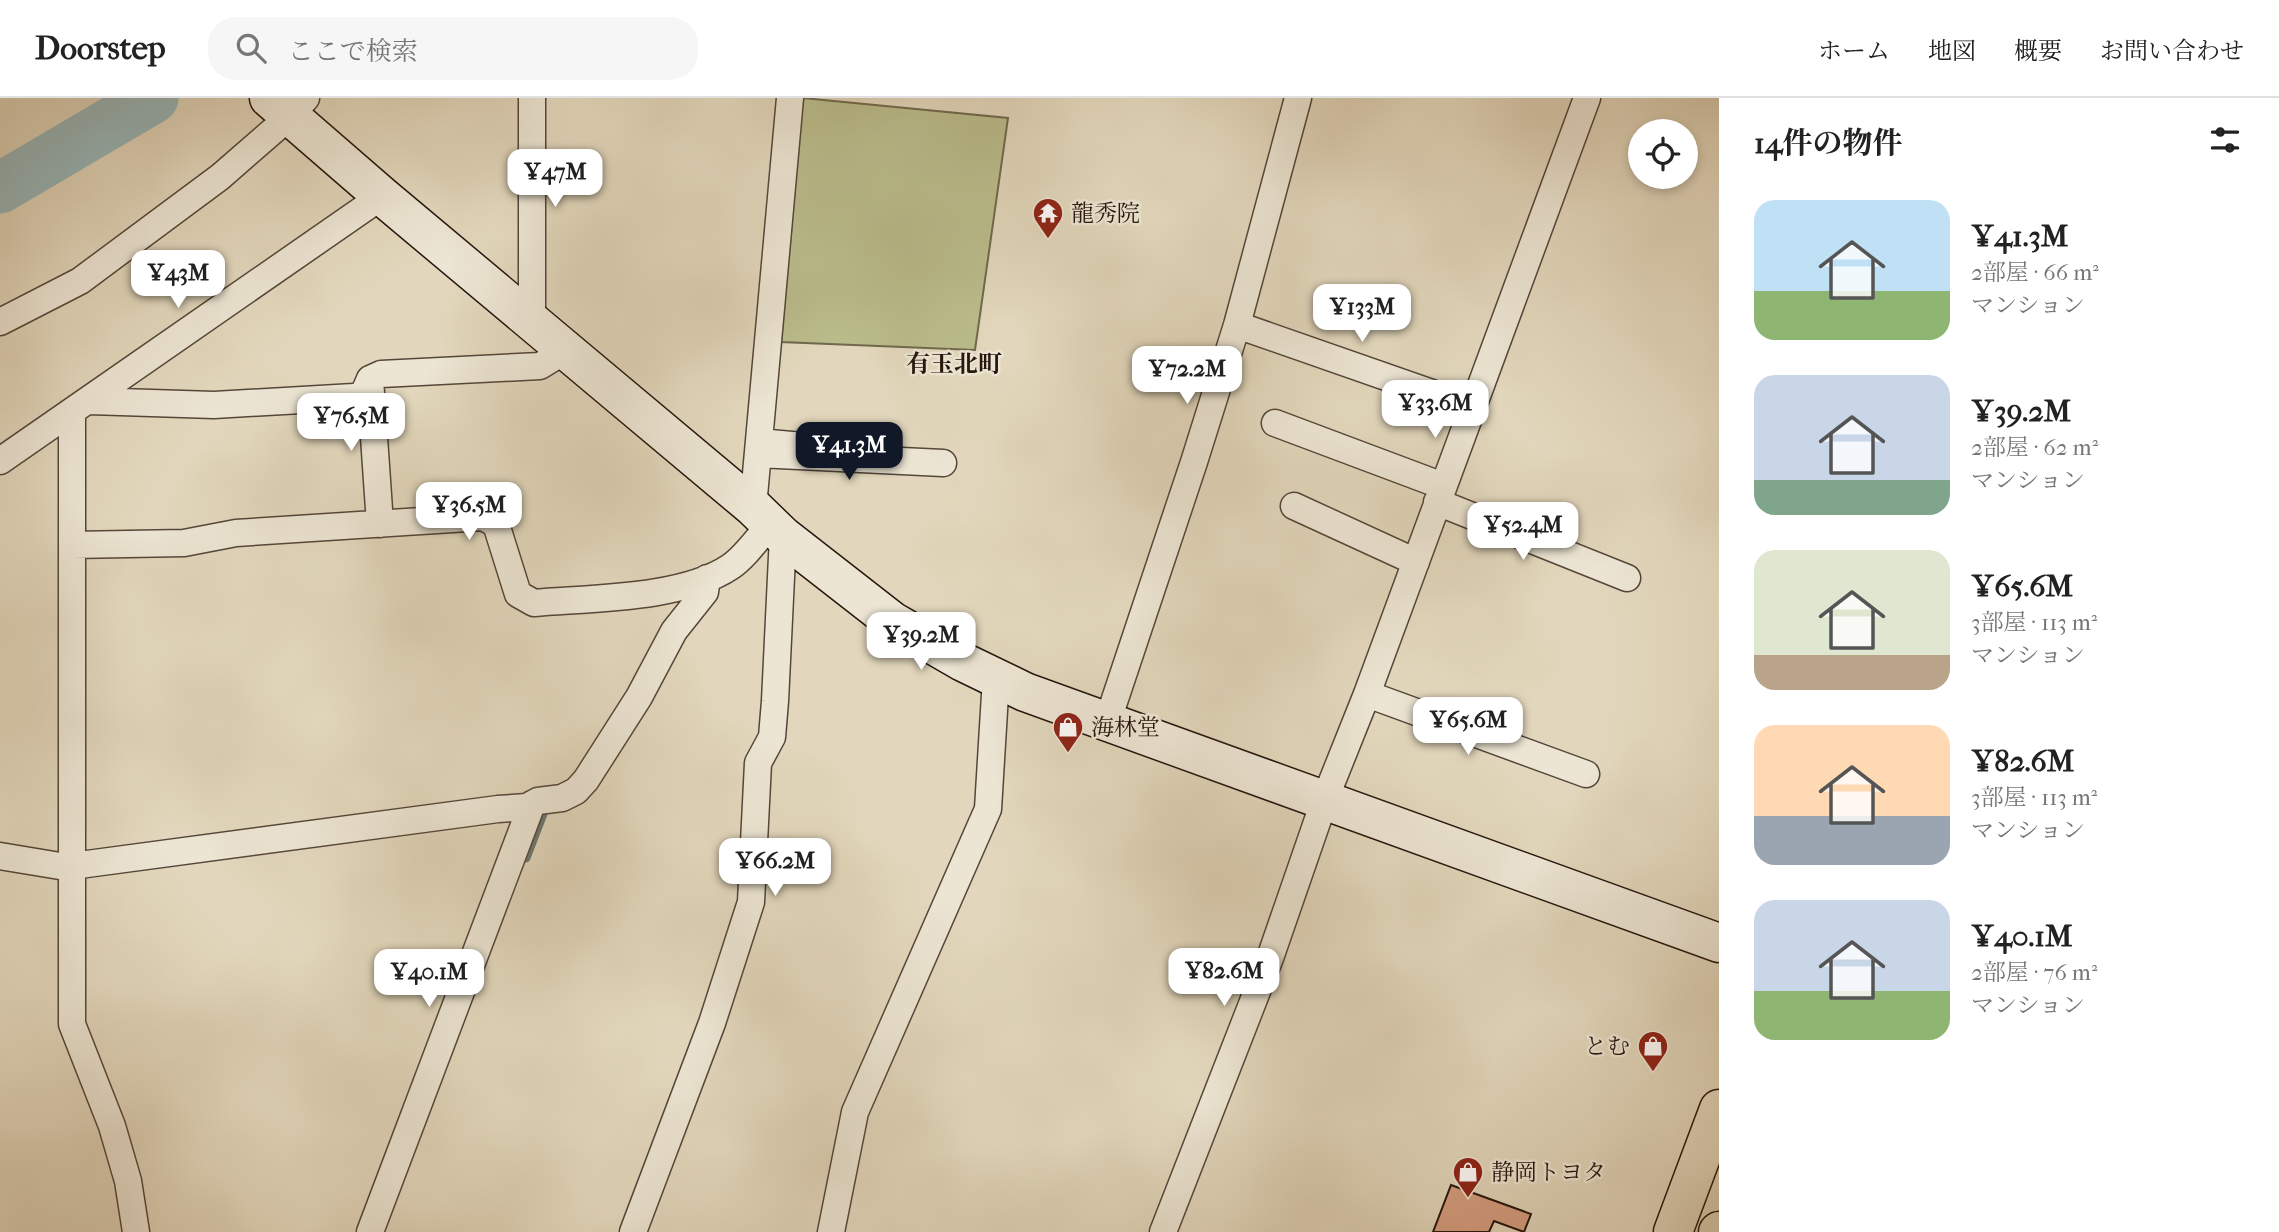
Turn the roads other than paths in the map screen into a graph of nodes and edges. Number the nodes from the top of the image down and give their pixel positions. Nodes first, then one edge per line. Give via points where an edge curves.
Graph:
1 (532, 98) edge
2 (790, 98) edge
3 (1298, 98) edge
4 (1587, 98) edge
5 (288, 104) edge
6 (382, 196) junction
7 (532, 320) junction
8 (0, 322) edge
9 (1237, 325) junction
10 (566, 350) junction
11 (370, 379) junction
12 (81, 406) junction
13 (1472, 407) junction
14 (1275, 423) dead end
15 (872, 440) dead end
16 (759, 445) junction
17 (0, 461) edge
18 (943, 463) dead end
19 (1440, 494) junction
20 (1294, 506) dead end
21 (769, 522) junction
22 (380, 524) junction
23 (72, 545) junction
24 (1416, 562) junction
25 (707, 578) junction
26 (1627, 578) dead end
27 (996, 678) junction
28 (1367, 695) junction
29 (1107, 723) junction
30 (1586, 774) dead end
31 (1325, 799) junction
32 (532, 804) junction
33 (0, 856) edge
34 (72, 867) junction
35 (1719, 943) edge
36 (1719, 1109) edge
37 (136, 1232) edge
38 (370, 1232) edge
39 (633, 1232) edge
40 (831, 1232) edge
41 (1163, 1232) edge
42 (1673, 1232) edge

1 - 7 street
2 - 16 street
3 - 9 street
4 - 13 street
5 - 6 street
5 - 8 street via 220,177 80,281
6 - 7 street
6 - 12 street
7 - 10 street
9 - 13 street
9 - 29 street
10 - 11 street via 540,366 394,372
10 - 21 street
11 - 12 street via 363,395 354,397
11 - 22 street
12 - 17 street
12 - 23 street
13 - 19 street
14 - 19 street
15 - 16 lane
16 - 18 street
16 - 21 street
19 - 24 street
19 - 26 street
20 - 24 street
21 - 25 street via 733,565
21 - 27 street via 892,621
21 - 39 street via 774,713 772,737 758,764 751,902 712,1023
22 - 23 street via 236,533 184,543
22 - 25 street via 489,519 496,524 518,594 534,603 656,592
23 - 34 street
24 - 28 street
25 - 32 street via 705,592 674,631 586,780 571,795
27 - 29 street
27 - 40 street via 988,809 855,1112
28 - 30 street
28 - 31 street
29 - 31 street
31 - 35 street
31 - 41 street via 1270,958
32 - 34 street
32 - 38 street
33 - 34 street
34 - 37 street via 72,1024 112,1126
36 - 42 highway

